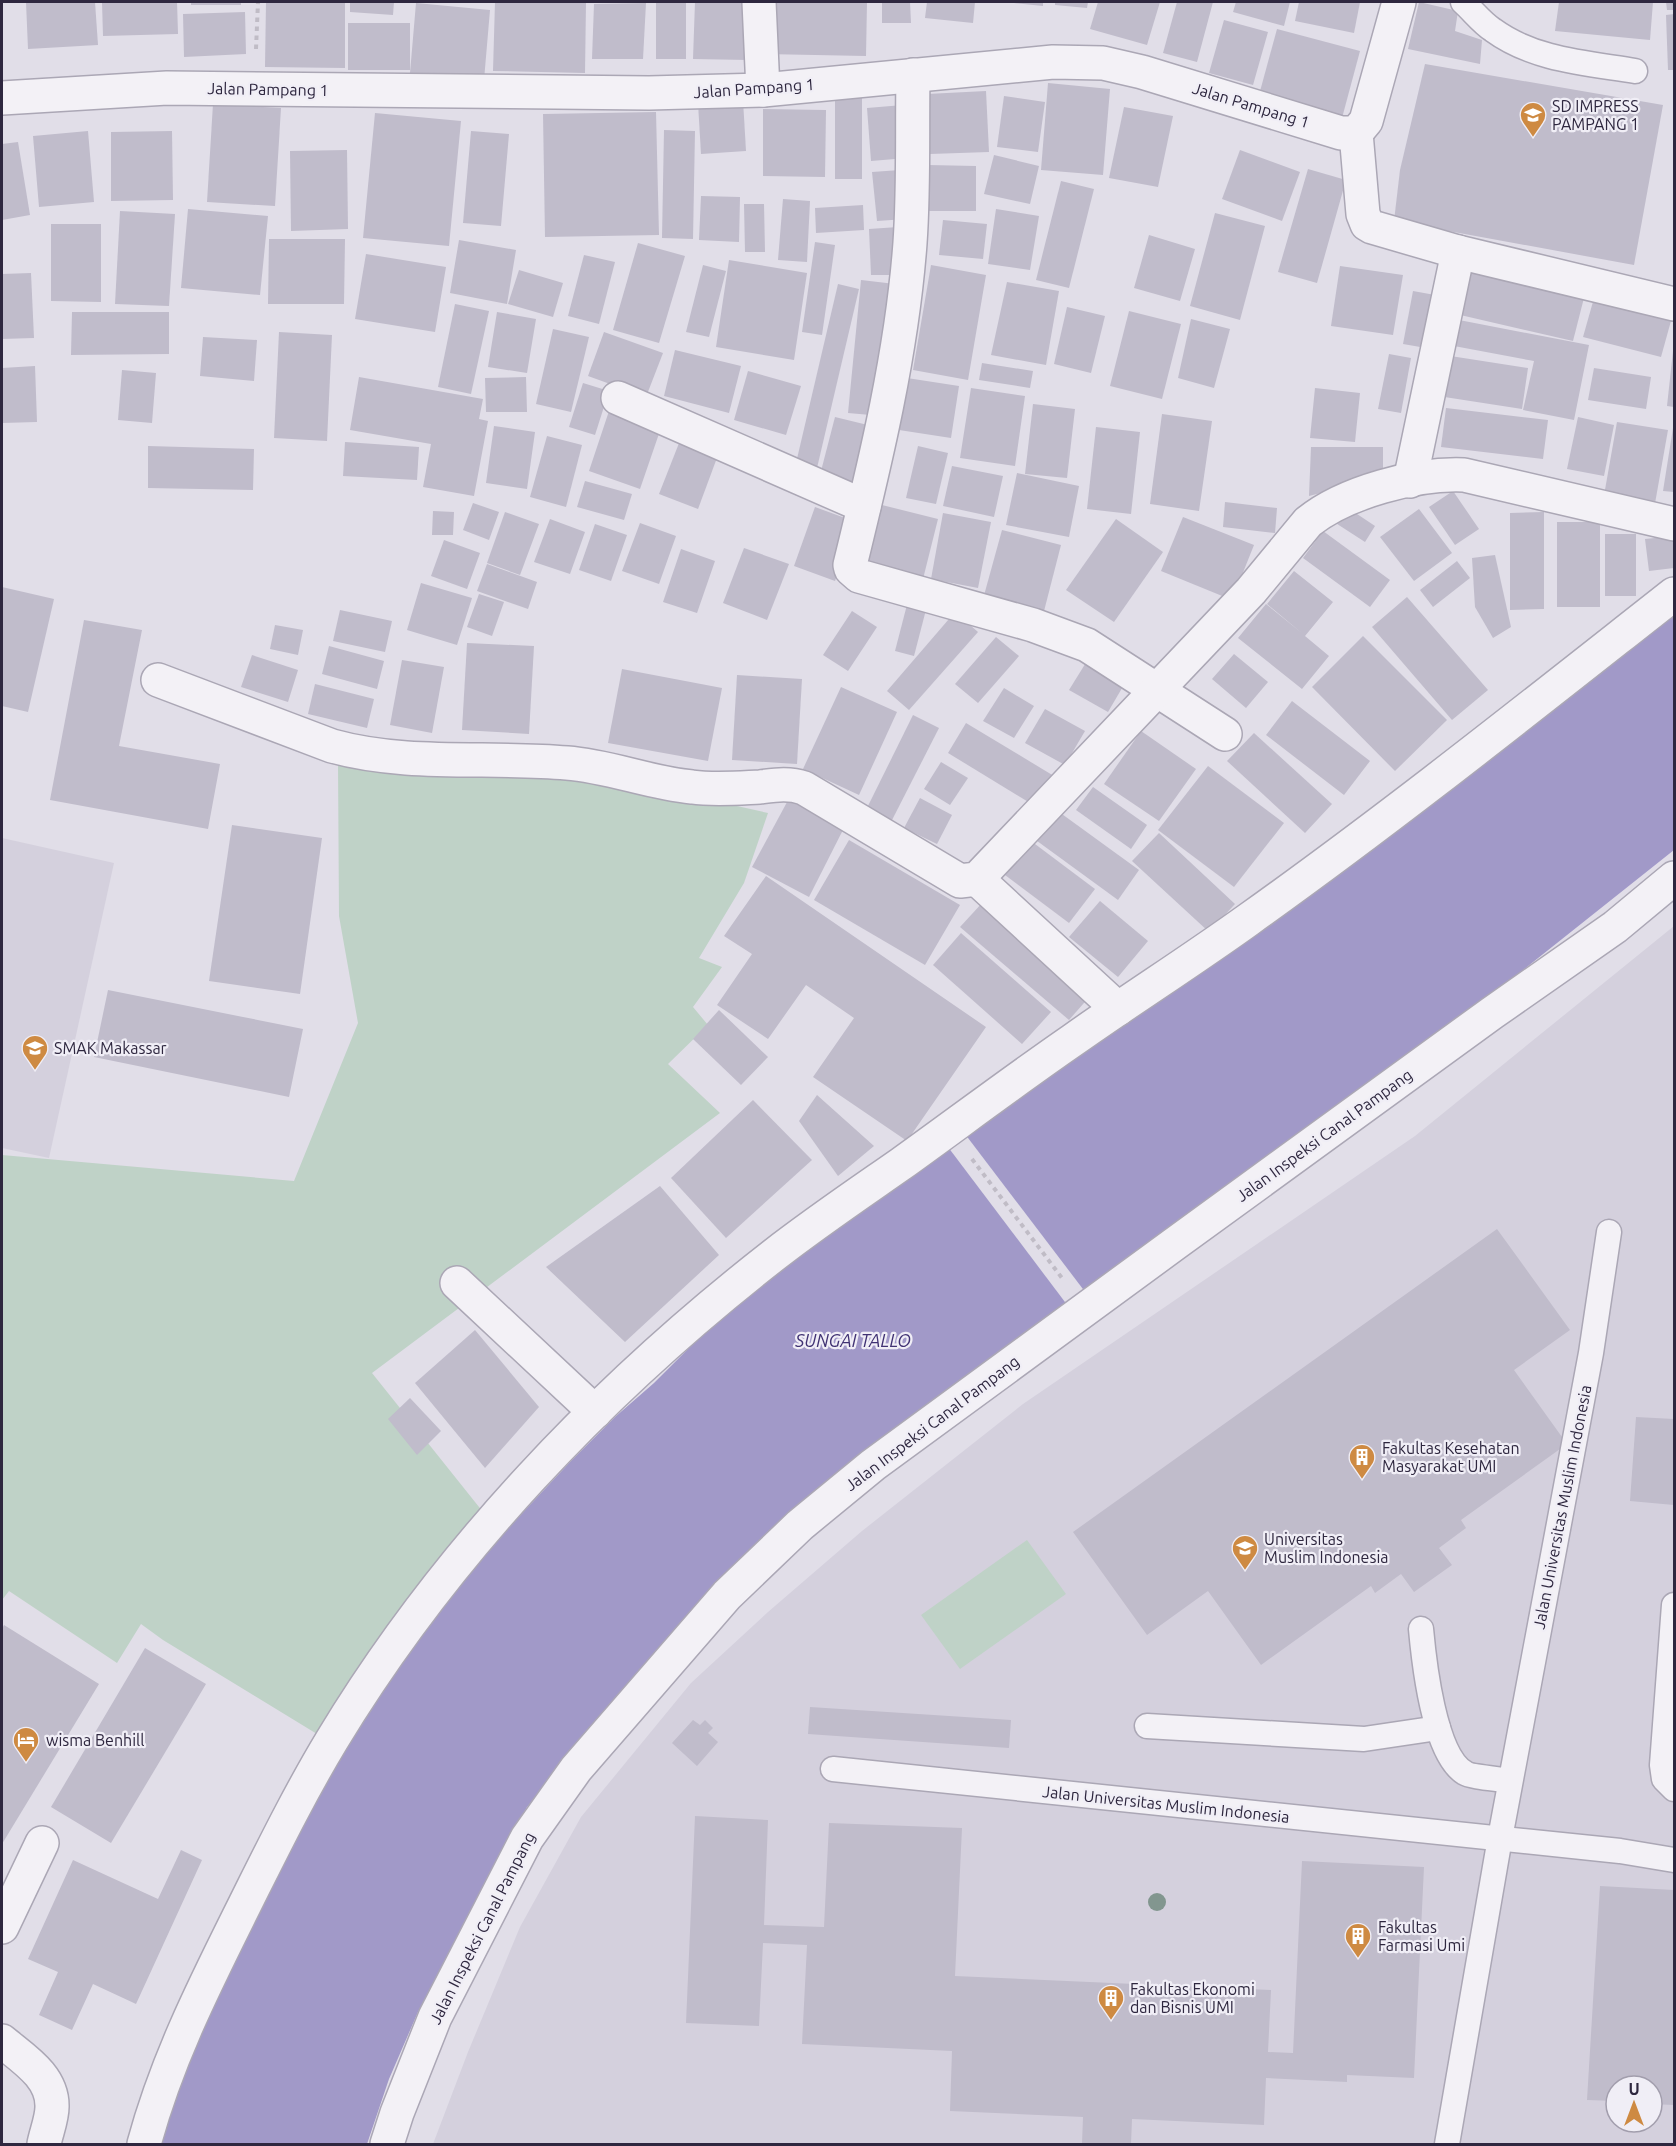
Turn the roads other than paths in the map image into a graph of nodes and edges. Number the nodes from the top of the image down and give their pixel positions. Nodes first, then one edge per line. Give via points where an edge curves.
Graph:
1 (759, 2) edge
2 (1399, 2) edge
3 (1463, 2) edge
4 (1635, 71) dead end
5 (913, 75) junction
6 (763, 90) junction
7 (2, 98) edge
8 (1356, 133) junction
9 (1458, 252) junction
10 (1674, 303) edge
11 (618, 398) dead end
12 (1410, 481) junction
13 (864, 506) junction
14 (1674, 524) edge
15 (1674, 594) edge
16 (158, 680) dead end
17 (1158, 690) junction
18 (1225, 734) dead end
19 (1674, 878) edge
20 (977, 879) junction
21 (1118, 1009) junction
22 (1609, 1232) dead end
23 (456, 1283) dead end
24 (595, 1412) junction
25 (1674, 1605) edge
26 (1421, 1629) dead end
27 (1147, 1726) dead end
28 (1438, 1728) junction
29 (833, 1769) dead end
30 (1510, 1781) junction
31 (1674, 1790) edge
32 (1500, 1838) junction
33 (42, 1844) dead end
34 (1674, 1860) edge
35 (2, 1927) edge
36 (2, 2041) edge
37 (44, 2145) edge
38 (144, 2145) edge
39 (387, 2145) edge
40 (1447, 2145) edge

1 - 6 street
2 - 8 street via 1366,121
3 - 4 lane via 1492,30 1548,57
5 - 6 street, Jalan Pampang 1
5 - 8 street, Jalan Pampang 1 via 1053,62 1103,63 1341,133
5 - 13 street via 910,243 886,416
6 - 7 street, Jalan Pampang 1 via 649,93 167,88
8 - 9 street via 1363,213 1368,224
9 - 10 street
9 - 12 street
11 - 13 street
12 - 14 street via 1445,474 1464,475
12 - 17 street via 1362,493 1320,512
13 - 17 street via 850,565 856,575 1033,625 1087,645
15 - 21 street via 1436,782 1247,921
16 - 20 street via 358,753 568,763 691,787 796,785 960,881
17 - 18 street
17 - 20 street
19 - 39 street, Jalan Inspeksi Canal Pampang via 1615,927 873,1466 800,1525 727,1595 576,1769 526,1838 435,2017
20 - 21 street
21 - 24 street via 775,1254 674,1338
22 - 30 lane, Jalan Universitas Muslim Indonesia via 1591,1353
23 - 24 street
24 - 38 street via 530,1477 445,1579 394,1645 332,1739 184,2027
25 - 31 lane via 1662,1765 1664,1779
26 - 28 lane
27 - 28 lane via 1364,1739
28 - 30 lane via 1450,1757 1465,1774
29 - 32 lane, Jalan Universitas Muslim Indonesia
30 - 32 lane, Jalan Universitas Muslim Indonesia
32 - 34 lane, Jalan Universitas Muslim Indonesia
32 - 40 lane, Jalan Universitas Muslim Indonesia
33 - 35 street
36 - 37 street via 32,2065 46,2083 52,2106

